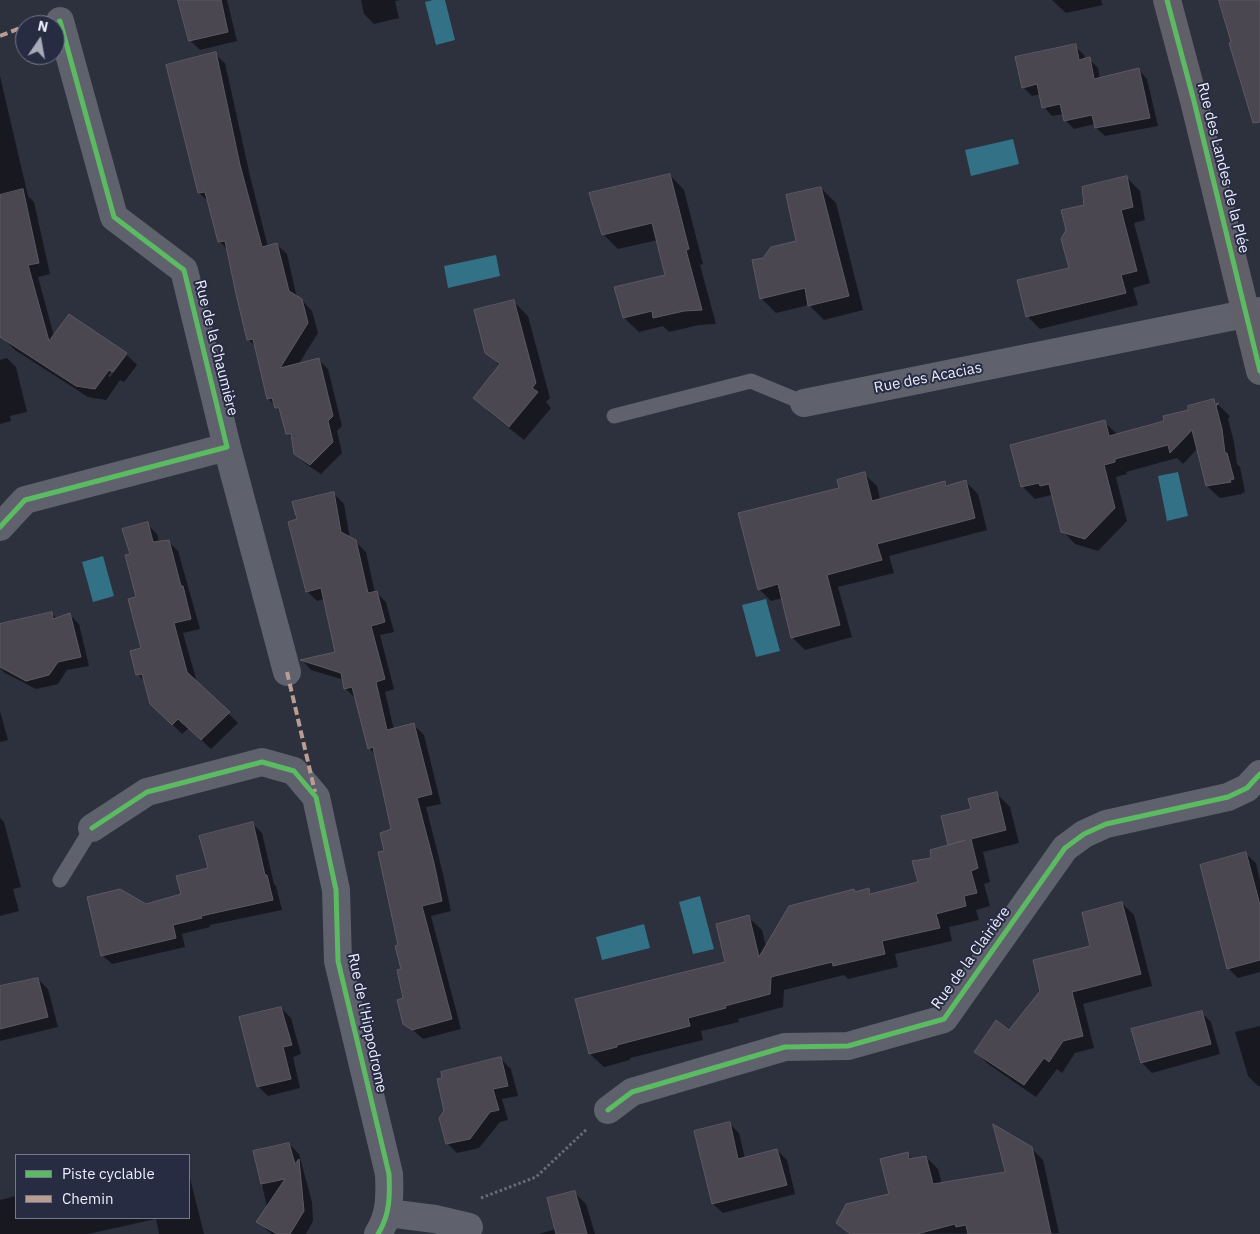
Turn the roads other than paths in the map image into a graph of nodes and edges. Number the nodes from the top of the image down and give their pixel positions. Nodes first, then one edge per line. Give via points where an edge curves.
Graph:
1 (1167, 0) edge
2 (65, 39) edge
3 (1253, 313) edge
4 (1260, 371) edge
5 (804, 403) joint
6 (614, 416) dead end
7 (227, 447) junction
8 (0, 526) edge
9 (287, 672) dead end
10 (1260, 774) edge
11 (92, 828) joint
12 (60, 880) dead end
13 (608, 1110) road end
14 (383, 1224) edge
15 (469, 1227) dead end

1 - 3 street, Rue des Landes de la Plée
2 - 7 street, Rue de la Chaumière via 114,217 184,270
3 - 4 street, Rue des Landes de la Plée
3 - 5 street, Rue des Acacias
5 - 6 lane, Rue des Acacias via 751,381
7 - 8 street via 25,500
7 - 9 street, Rue de la Chaumière
10 - 13 street, Rue de la Clairière via 1247,788 1228,797 1106,824 1065,848 944,1019 848,1046 785,1047 632,1092
11 - 12 lane
11 - 14 street, Rue de l'Hippodrome via 147,792 262,762 294,771 316,797 336,890 338,962 389,1174 390,1197
14 - 15 street, Rue de l'Hippodrome via 435,1220

